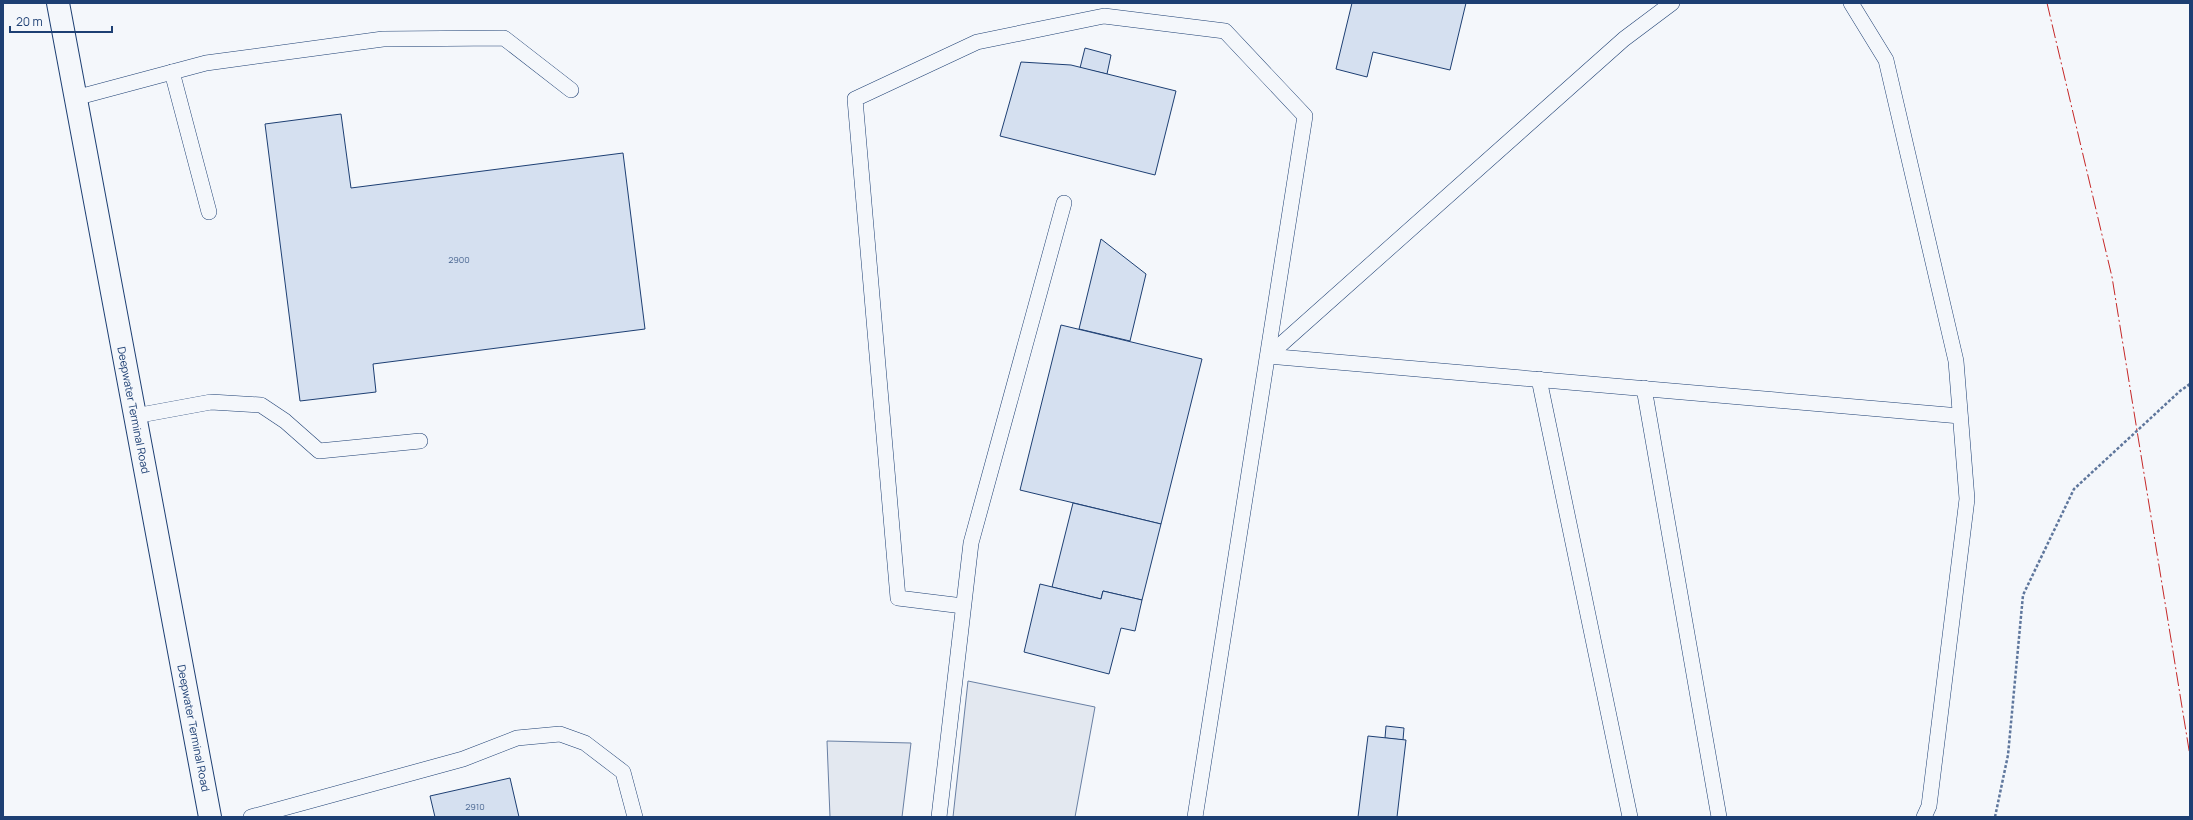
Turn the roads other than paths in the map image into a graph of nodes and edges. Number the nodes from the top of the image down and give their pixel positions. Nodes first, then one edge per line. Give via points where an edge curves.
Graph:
1 (58, 3) edge
2 (1672, 3) edge
3 (1850, 3) edge
4 (172, 72) junction
5 (571, 90) dead end
6 (75, 98) junction
7 (1064, 203) dead end
8 (209, 212) dead end
9 (1268, 356) junction
10 (1538, 379) junction
11 (1644, 388) junction
12 (135, 416) junction
13 (1960, 416) junction
14 (420, 441) dead end
15 (964, 606) junction
16 (210, 817) edge
17 (251, 817) edge
18 (635, 817) edge
19 (940, 817) edge
20 (1195, 817) edge
21 (1630, 817) edge
22 (1719, 817) edge
23 (1924, 817) edge

1 - 6 street, Deepwater Terminal Road
2 - 9 lane via 1624,39
3 - 13 lane via 1886,60 1956,361
4 - 5 lane via 206,63 384,39 504,38
4 - 6 lane
4 - 8 lane
6 - 12 street, Deepwater Terminal Road
7 - 15 lane via 971,543
9 - 10 lane
9 - 15 lane via 1305,116 1226,31 1104,16 977,42 855,99 898,598
9 - 20 lane
10 - 11 lane
10 - 21 lane
11 - 13 lane
11 - 22 lane
12 - 14 lane via 211,402 261,405 286,421 319,451
12 - 16 street, Deepwater Terminal Road
13 - 23 lane via 1967,499 1929,806
15 - 19 lane
17 - 18 lane via 463,759 517,738 560,734 585,743 623,772

